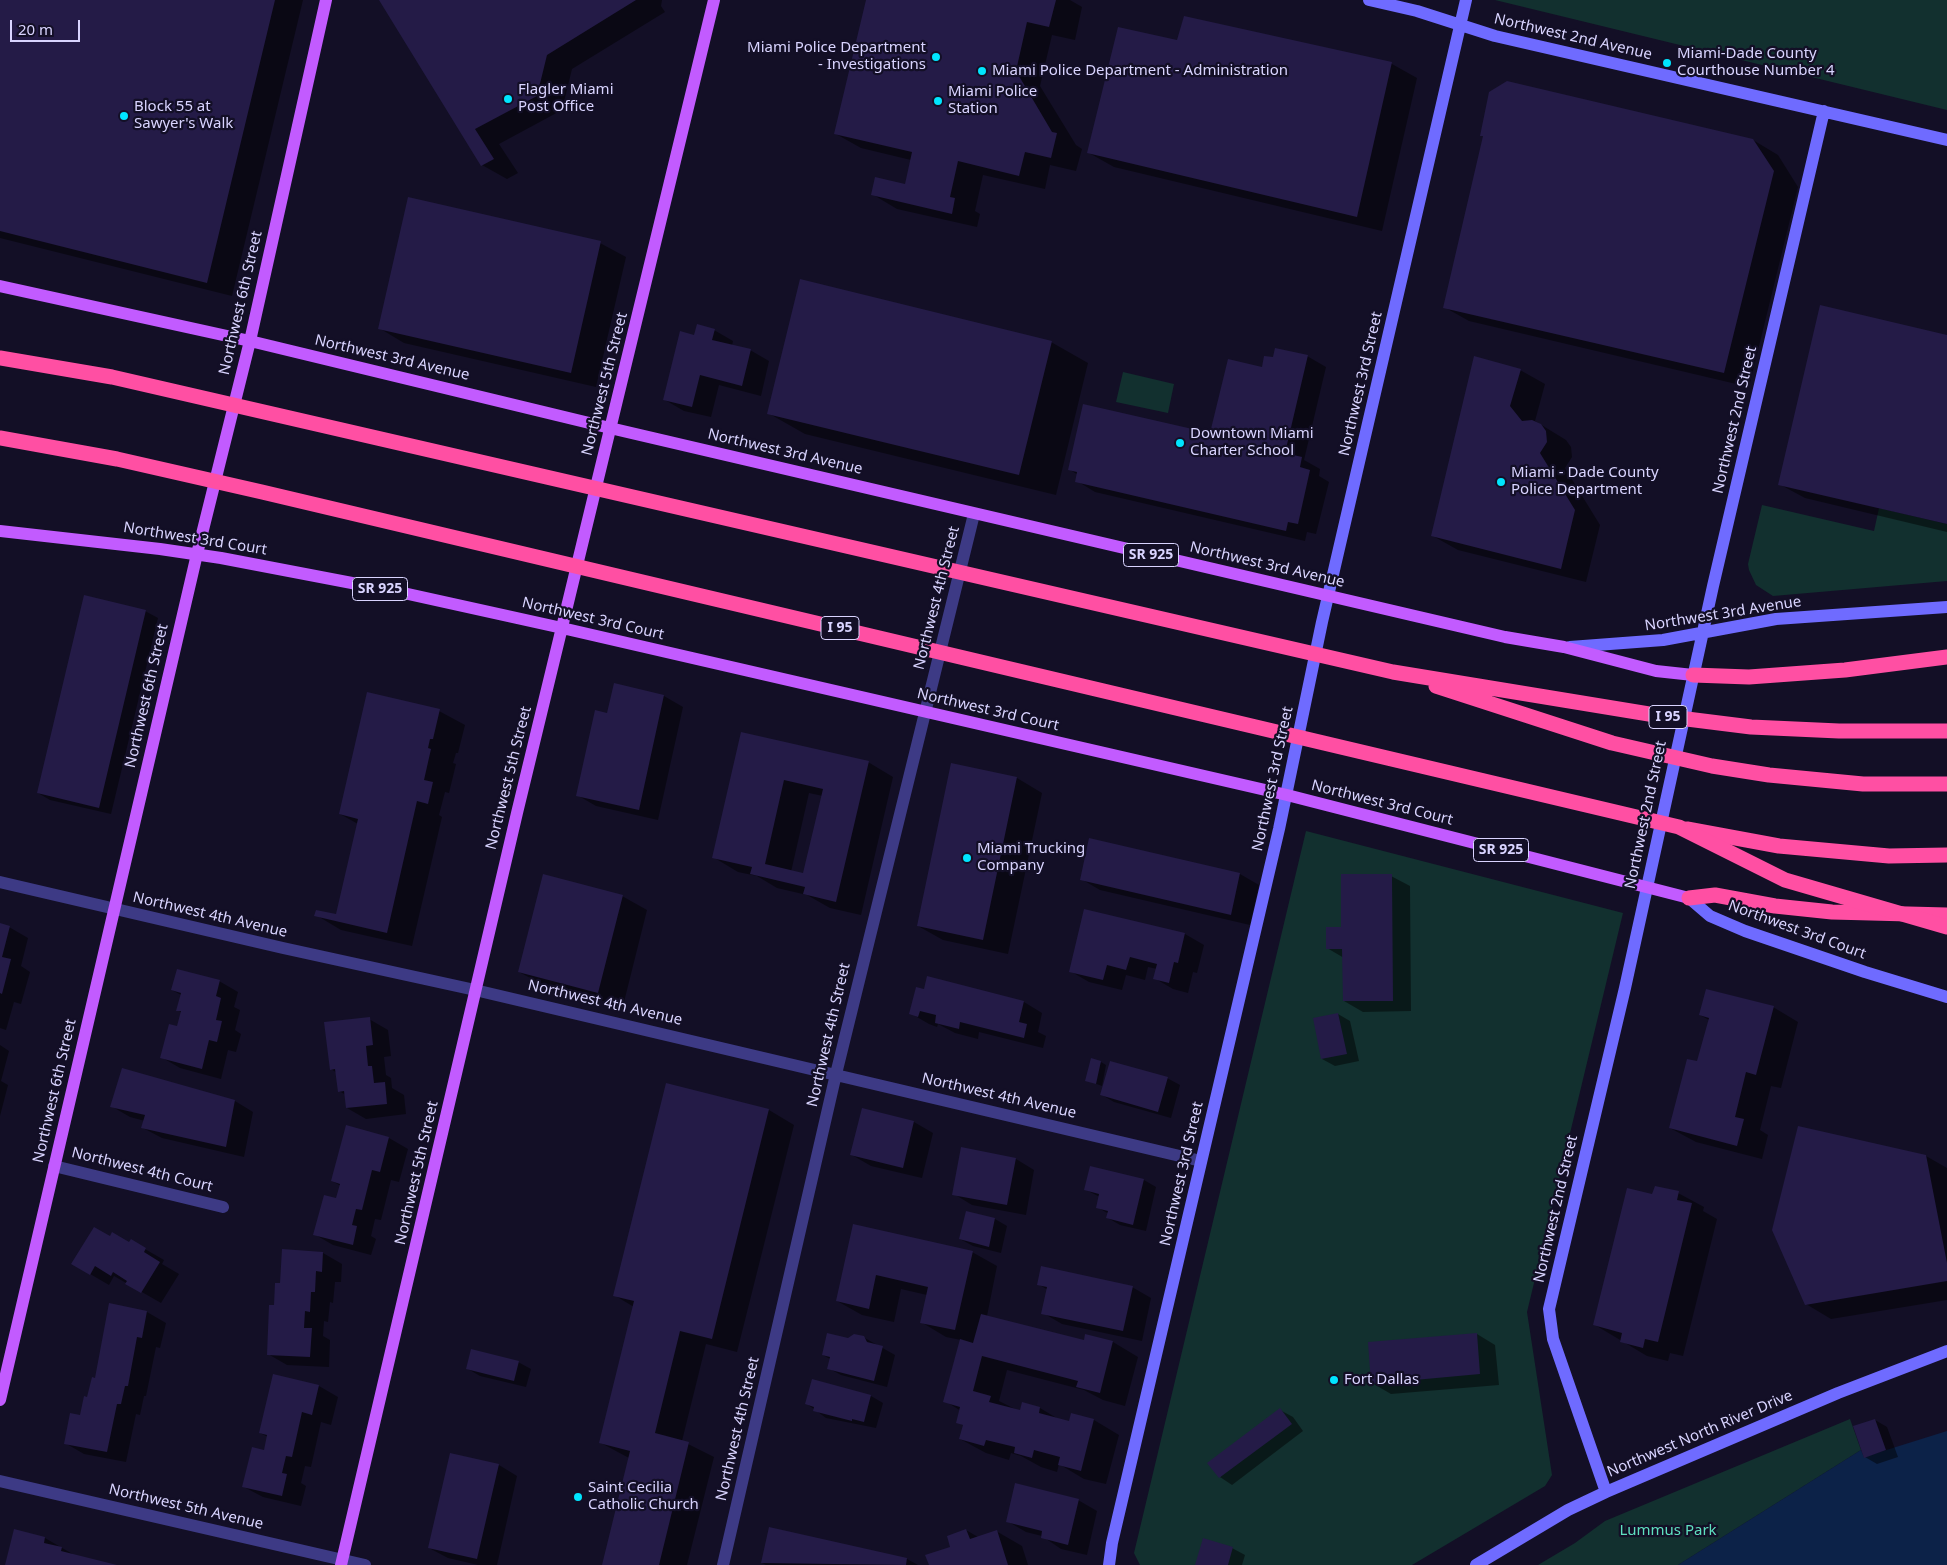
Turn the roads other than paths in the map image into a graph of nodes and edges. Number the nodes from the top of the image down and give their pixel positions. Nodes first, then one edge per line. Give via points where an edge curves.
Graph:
1 (326, 0) edge
2 (714, 0) edge
3 (1369, 0) edge
4 (1466, 0) edge
5 (1460, 25) junction
6 (1824, 111) junction
7 (1947, 140) edge
8 (0, 286) edge
9 (250, 341) junction
10 (0, 358) edge
11 (610, 428) junction
12 (0, 438) edge
13 (974, 514) junction
14 (0, 531) edge
15 (197, 554) junction
16 (1329, 596) junction
17 (1947, 607) edge
18 (562, 628) junction
19 (1703, 632) junction
20 (1564, 647) junction
21 (1947, 657) edge
22 (1393, 672) junction
23 (1694, 674) junction
24 (926, 713) junction
25 (1947, 730) edge
26 (1947, 784) edge
27 (1287, 795) junction
28 (1679, 827) junction
29 (1947, 855) edge
30 (0, 882) edge
31 (1647, 887) junction
32 (1689, 898) junction
33 (114, 910) junction
34 (1947, 916) edge
35 (1947, 927) edge
36 (475, 990) junction
37 (1947, 997) edge
38 (836, 1074) junction
39 (1201, 1161) junction
40 (54, 1166) junction
41 (223, 1207) dead end
42 (1947, 1351) edge
43 (0, 1400) edge
44 (0, 1480) edge
45 (1606, 1492) junction
46 (341, 1562) edge
47 (365, 1565) edge
48 (723, 1565) edge
49 (1110, 1565) edge
50 (1476, 1565) edge

1 - 9 main road, Northwest 6th Street
2 - 11 main road, Northwest 5th Street
3 - 5 street, Northwest 2nd Avenue
4 - 5 street, Northwest 3rd Street
5 - 6 street, Northwest 2nd Avenue via 1495,36
5 - 16 street, Northwest 3rd Street
6 - 7 street, Northwest 2nd Avenue
6 - 19 street, Northwest 2nd Street
8 - 9 main road, Northwest 3rd Avenue / SR 925
9 - 11 main road, Northwest 3rd Avenue / SR 925
9 - 15 main road, Northwest 6th Street
10 - 22 highway, I 95, bridge via 112,377
11 - 13 main road, Northwest 3rd Avenue / SR 925
11 - 18 main road, Northwest 5th Street
12 - 28 highway, I 95, bridge via 117,459 262,492
13 - 16 main road, Northwest 3rd Avenue / SR 925
13 - 24 street, Northwest 4th Street
14 - 15 main road, Northwest 3rd Court / SR 925
15 - 18 main road, Northwest 3rd Court / SR 925 via 398,592
15 - 33 main road, Northwest 6th Street
16 - 20 main road, Northwest 3rd Avenue / SR 925 via 1505,637
16 - 27 street, Northwest 3rd Street
17 - 19 street, Northwest 3rd Avenue / SR 925 via 1776,619
18 - 24 main road, Northwest 3rd Court / SR 925
18 - 36 main road, Northwest 5th Street
19 - 20 street, Northwest 3rd Avenue / SR 925 via 1664,640
19 - 23 street, Northwest 2nd Street
20 - 23 main road, Northwest 3rd Avenue via 1656,671
21 - 23 highway via 1768,676
22 - 25 highway, I 95, bridge via 1655,715 1751,727 1839,731
22 - 26 highway, bridge via 1612,743 1712,766 1863,784
23 - 31 street, Northwest 2nd Street
24 - 27 main road, Northwest 3rd Court / SR 925
24 - 38 street, Northwest 4th Street
27 - 31 main road, Northwest 3rd Court / SR 925
27 - 39 street, Northwest 3rd Street
28 - 29 highway, I 95, bridge via 1779,846 1889,856
28 - 35 highway, bridge via 1785,880
30 - 33 street, Northwest 4th Avenue
31 - 32 main road, Northwest 3rd Court / SR 925
31 - 45 street, Northwest 2nd Street via 1549,1309 1553,1339
32 - 34 highway via 1715,896 1832,912
32 - 37 street, Northwest 3rd Court / SR 925 via 1710,916 1761,937
33 - 36 street, Northwest 4th Avenue
33 - 40 main road, Northwest 6th Street
36 - 38 street, Northwest 4th Avenue
36 - 46 main road, Northwest 5th Street
38 - 39 street, Northwest 4th Avenue
38 - 48 street, Northwest 4th Street
39 - 49 street, Northwest 3rd Street via 1112,1543
40 - 41 street, Northwest 4th Court
40 - 43 main road, Northwest 6th Street
42 - 45 street, Northwest North River Drive via 1838,1393
44 - 46 street, Northwest 5th Avenue
45 - 50 street, Northwest North River Drive via 1568,1510
46 - 47 street, Northwest 5th Avenue

